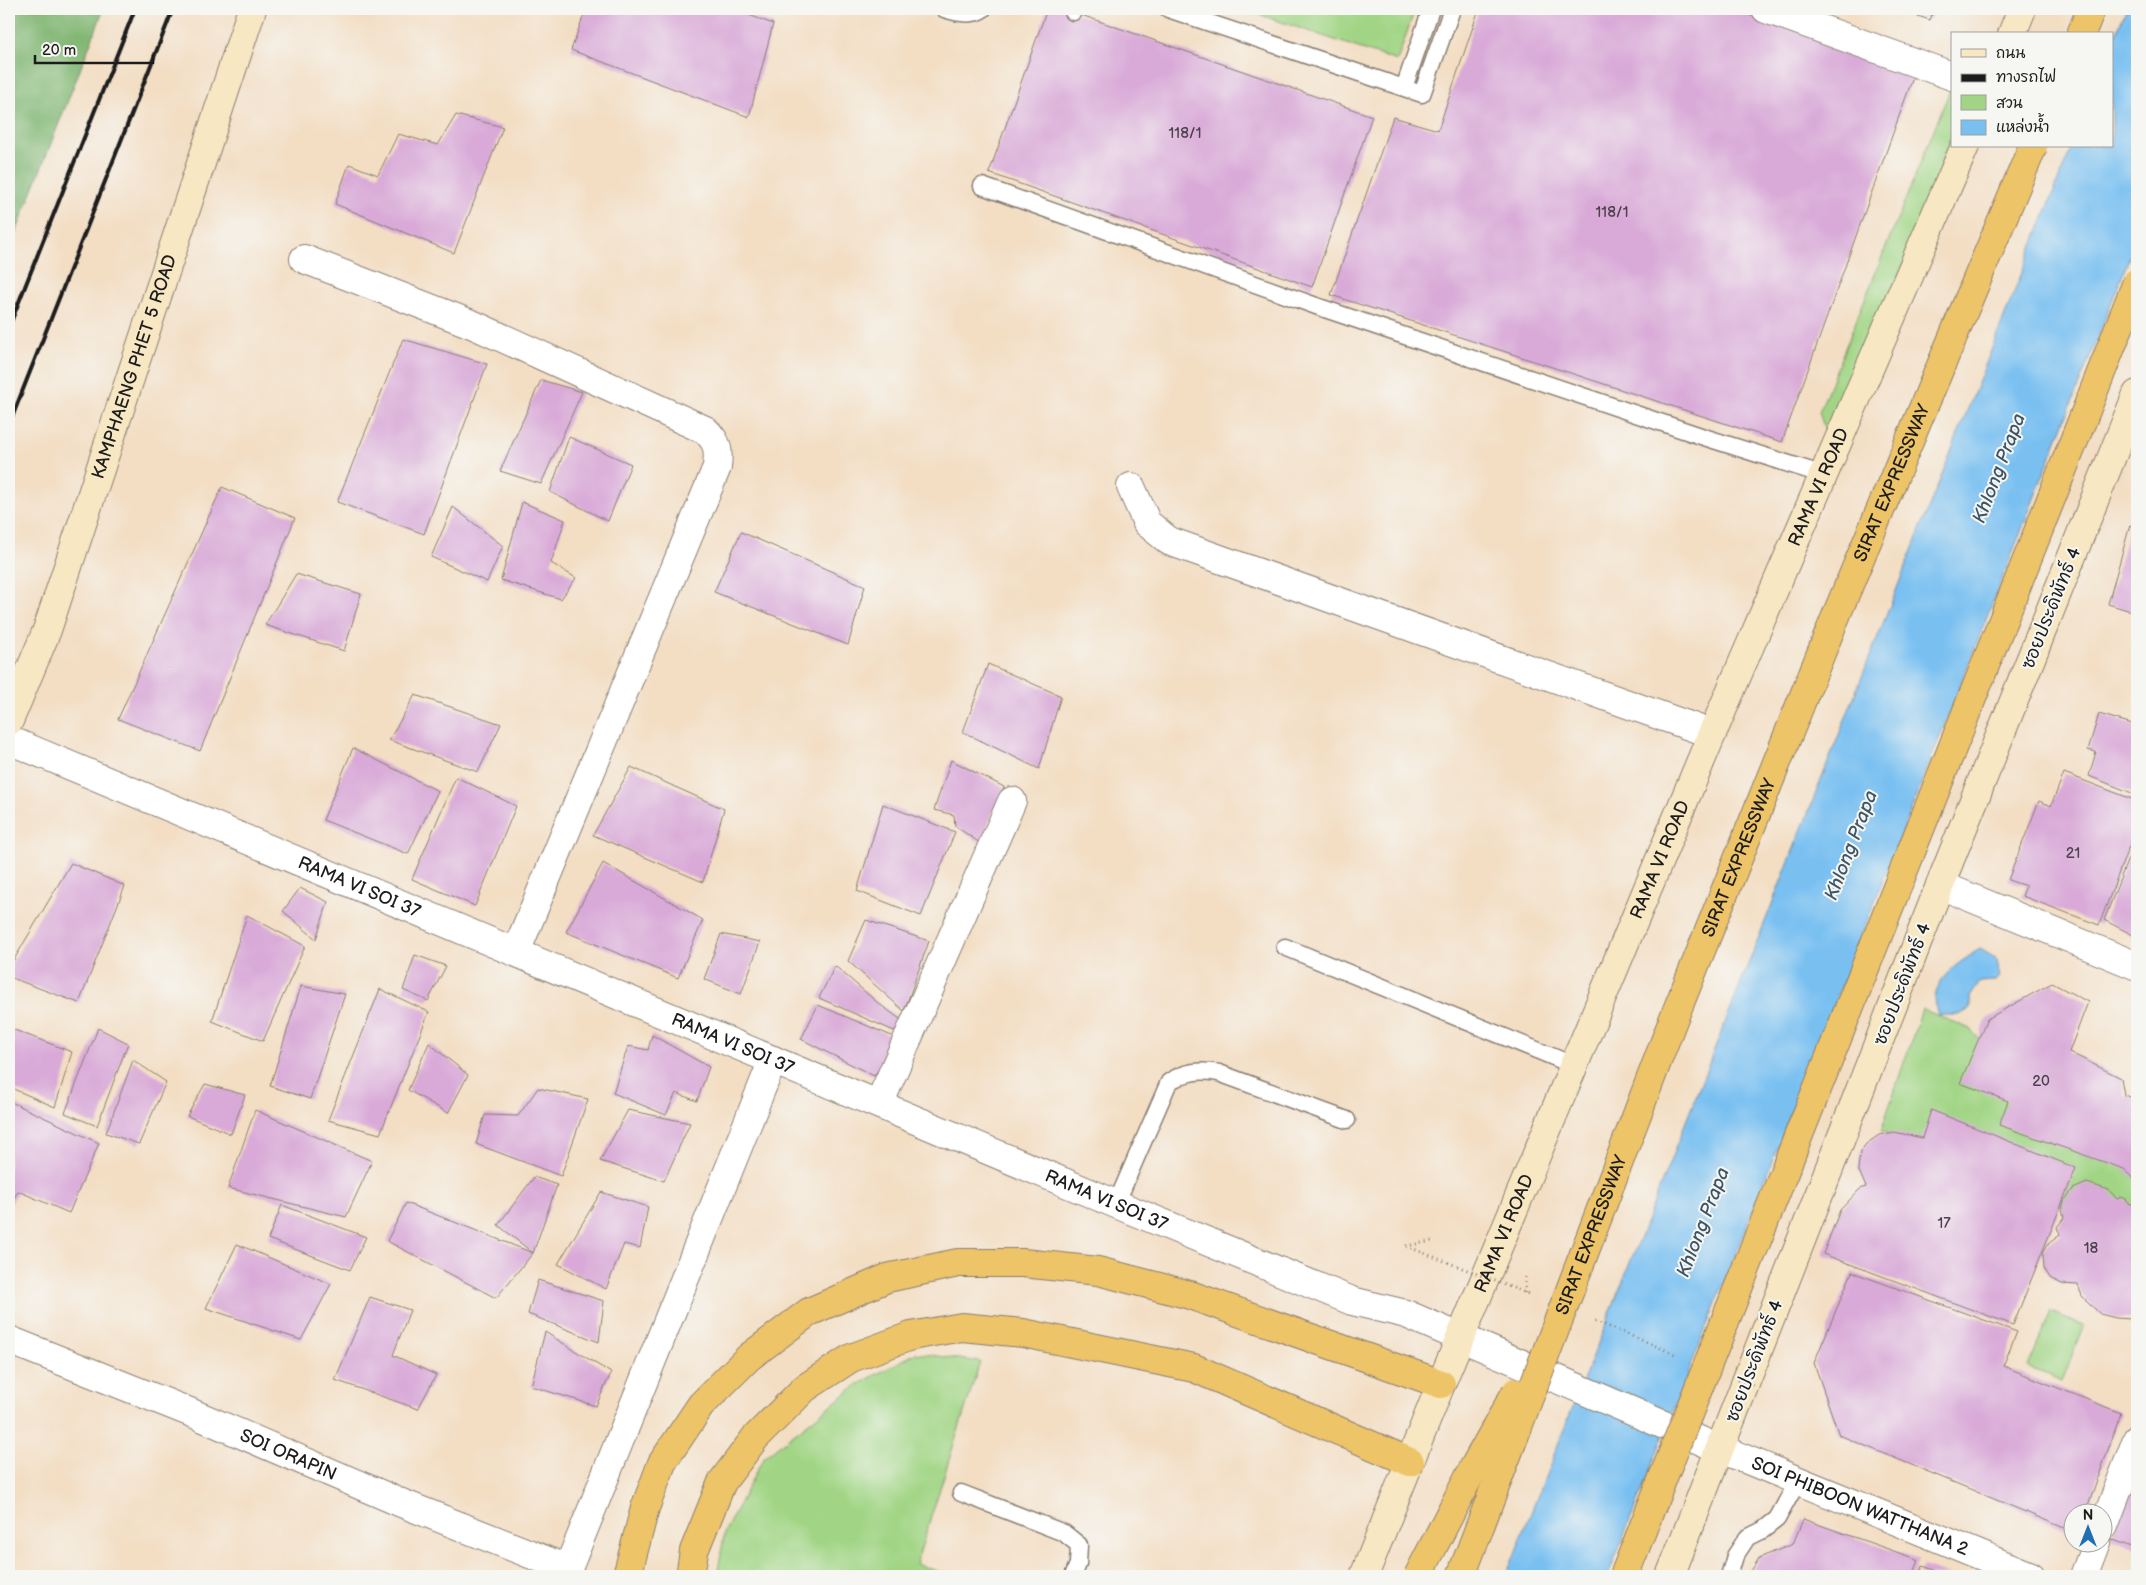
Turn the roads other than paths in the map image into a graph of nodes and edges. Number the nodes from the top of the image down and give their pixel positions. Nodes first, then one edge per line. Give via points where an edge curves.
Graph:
1 (252, 9) edge
2 (944, 9) edge
3 (983, 9) edge
4 (1168, 9) edge
5 (1432, 9) edge
6 (1452, 9) edge
7 (1766, 9) edge
8 (2022, 9) edge
9 (2091, 9) edge
10 (2013, 32) edge
11 (2081, 32) edge
12 (1951, 76) edge
13 (1404, 88) junction
14 (1964, 148) edge
15 (2032, 148) edge
16 (982, 186) dead end
17 (304, 259) dead end
18 (2137, 282) edge
19 (2137, 395) edge
20 (1824, 475) junction
21 (1132, 487) dead end
22 (9, 721) edge
23 (1712, 734) junction
24 (9, 740) edge
25 (1012, 801) dead end
26 (1940, 885) junction
27 (1285, 947) dead end
28 (516, 952) junction
29 (2137, 966) edge
30 (773, 1060) junction
31 (1573, 1065) junction
32 (879, 1104) junction
33 (1346, 1120) dead end
34 (1116, 1204) junction
35 (1553, 1332) junction
36 (1462, 1337) junction
37 (9, 1340) edge
38 (1506, 1357) joint
39 (1441, 1384) junction
40 (2137, 1439) edge
41 (1720, 1449) junction
42 (1410, 1462) junction
43 (1798, 1481) junction
44 (961, 1493) dead end
45 (2113, 1502) edge
46 (2093, 1552) edge
47 (567, 1573) edge
48 (627, 1576) edge
49 (690, 1576) edge
50 (1073, 1576) edge
51 (1364, 1576) edge
52 (1418, 1576) edge
53 (1461, 1576) edge
54 (1624, 1576) edge
55 (1670, 1576) edge
56 (1729, 1576) edge
57 (2031, 1576) edge
58 (2084, 1576) edge

1 - 22 street, KAMPHAENG PHET 5 ROAD via 47,630
2 - 3 lane via 960,14
4 - 13 lane
5 - 13 lane
6 - 13 lane via 1422,94
7 - 12 street
8 - 10 street
9 - 11 highway
14 - 20 street, RAMA VI ROAD
15 - 35 highway, SIRAT EXPRESSWAY, bridge via 1835,620 1673,1020
16 - 20 lane via 1318,307
17 - 28 street via 474,325 705,430 715,439 719,450 716,467
18 - 54 highway, bridge
19 - 26 street, ซอยประดิพัทธ์ 4
20 - 23 street, RAMA VI ROAD
21 - 23 street via 1147,523 1169,541
23 - 31 street, RAMA VI ROAD
24 - 28 street, RAMA VI SOI 37
25 - 32 street
26 - 29 street
26 - 41 street, ซอยประดิพัทธ์ 4
27 - 31 lane
28 - 30 street, RAMA VI SOI 37
30 - 32 street, RAMA VI SOI 37
30 - 47 street
31 - 36 street, RAMA VI ROAD
32 - 34 street, RAMA VI SOI 37
33 - 34 lane via 1219,1073 1200,1070 1182,1074 1169,1082
34 - 36 street, RAMA VI SOI 37 via 1352,1300 1406,1314
35 - 52 highway, bridge via 1475,1465
35 - 53 highway, SIRAT EXPRESSWAY, bridge
36 - 38 street, RAMA VI SOI 37
36 - 39 street, RAMA VI ROAD
37 - 47 street, SOI ORAPIN via 192,1412
38 - 41 street, SOI PHIBOON WATTHANA 2, bridge
39 - 42 street, RAMA VI ROAD
39 - 48 highway via 1190,1295 1098,1271 1023,1263 958,1263 887,1278 809,1312 749,1356 701,1405 662,1463 645,1508
40 - 45 street
41 - 43 street, SOI PHIBOON WATTHANA 2
41 - 55 street, ซอยประดิพัทธ์ 4
42 - 49 highway via 1194,1368 1023,1333 962,1327 911,1336 851,1358 805,1388 755,1438 722,1482 694,1550
42 - 51 street, RAMA VI ROAD
43 - 56 lane via 1777,1519 1748,1538 1735,1556
43 - 57 street, SOI PHIBOON WATTHANA 2
44 - 50 lane via 1064,1533 1079,1545 1078,1564
46 - 58 street

